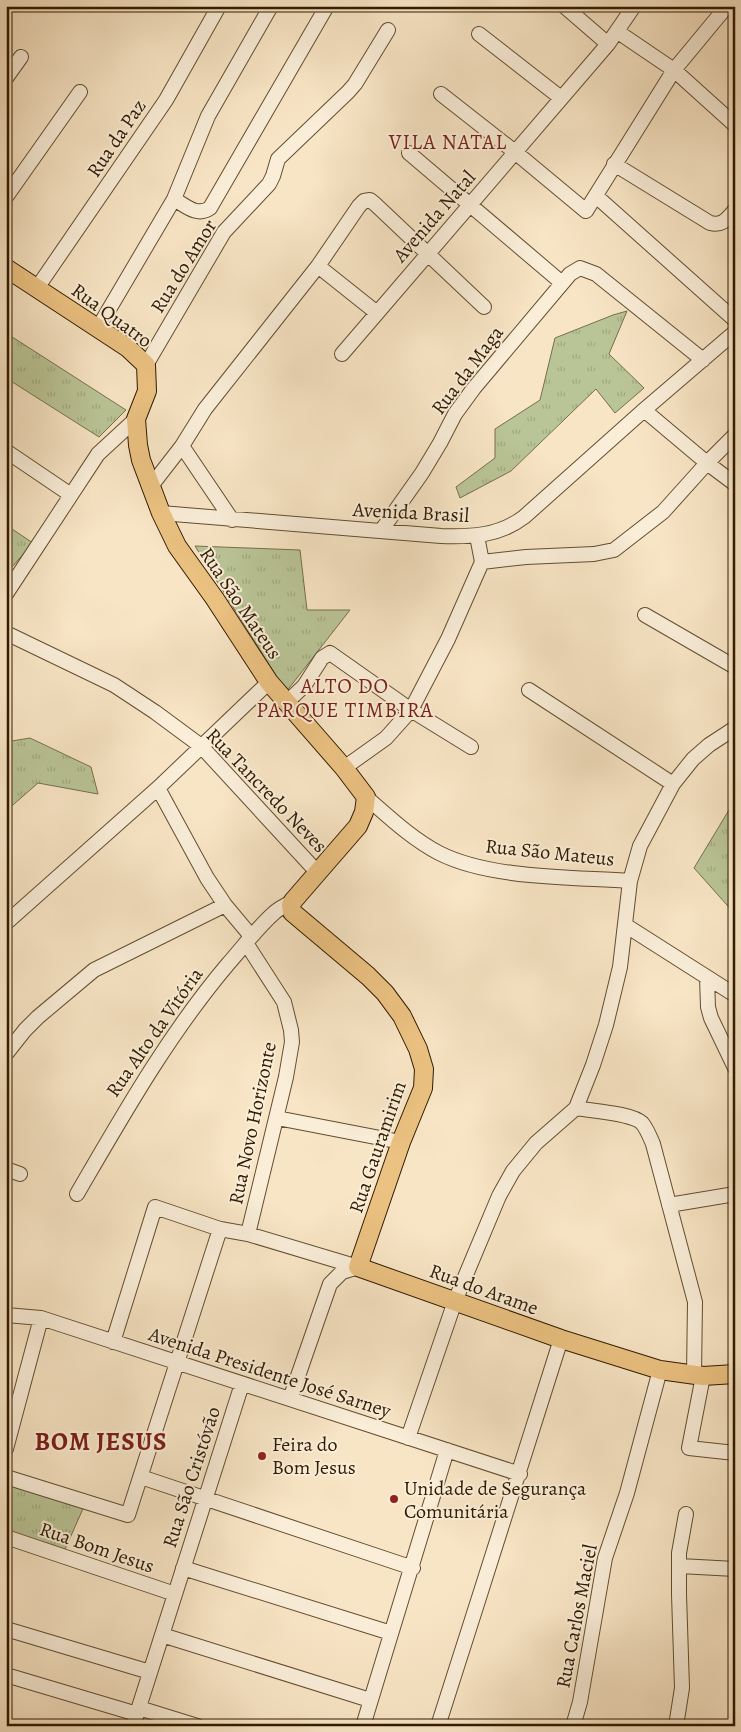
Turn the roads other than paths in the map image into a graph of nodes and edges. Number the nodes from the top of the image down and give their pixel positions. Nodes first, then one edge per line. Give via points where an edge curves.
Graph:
1 (220, 6) edge
2 (271, 6) edge
3 (327, 6) edge
4 (564, 6) edge
5 (634, 6) edge
6 (727, 6) edge
7 (388, 30) dead end
8 (618, 32) junction
9 (479, 34) dead end
10 (608, 44) junction
11 (21, 57) dead end
12 (674, 70) junction
13 (6, 78) edge
14 (80, 92) dead end
15 (441, 94) dead end
16 (561, 98) junction
17 (735, 126) edge
18 (515, 152) junction
19 (409, 154) dead end
20 (614, 164) junction
21 (596, 196) junction
22 (6, 197) edge
23 (174, 199) junction
24 (470, 205) junction
25 (735, 210) edge
26 (429, 254) junction
27 (318, 266) junction
28 (6, 268) edge
29 (562, 283) junction
30 (37, 288) junction
31 (484, 307) dead end
32 (377, 313) junction
33 (735, 320) edge
34 (98, 328) junction
35 (735, 332) edge
36 (342, 354) dead end
37 (703, 360) junction
38 (146, 365) junction
39 (644, 410) junction
40 (136, 420) junction
41 (735, 435) edge
42 (182, 446) junction
43 (6, 451) edge
44 (707, 463) junction
45 (735, 484) edge
46 (151, 486) junction
47 (71, 495) junction
48 (161, 513) junction
49 (232, 520) junction
50 (380, 531) junction
51 (477, 536) junction
52 (482, 562) junction
53 (6, 594) edge
54 (645, 615) dead end
55 (6, 633) edge
56 (735, 667) edge
57 (269, 682) junction
58 (529, 690) dead end
59 (287, 702) junction
60 (411, 710) junction
61 (735, 728) edge
62 (201, 746) junction
63 (471, 747) dead end
64 (344, 768) junction
65 (673, 784) junction
66 (158, 788) junction
67 (366, 798) junction
68 (317, 872) junction
69 (630, 881) junction
70 (225, 905) junction
71 (289, 907) junction
72 (6, 923) edge
73 (625, 925) junction
74 (249, 940) junction
75 (707, 978) junction
76 (735, 995) edge
77 (6, 1054) edge
78 (735, 1068) edge
79 (576, 1108) junction
80 (277, 1118) junction
81 (401, 1142) junction
82 (6, 1169) edge
83 (20, 1174) dead end
84 (77, 1194) dead end
85 (735, 1194) edge
86 (669, 1205) junction
87 (220, 1229) junction
88 (248, 1234) junction
89 (358, 1267) junction
90 (455, 1300) junction
91 (6, 1315) edge
92 (41, 1318) junction
93 (560, 1339) junction
94 (113, 1342) junction
95 (177, 1362) junction
96 (660, 1370) junction
97 (735, 1374) edge
98 (699, 1375) junction
99 (242, 1384) junction
100 (290, 1399) junction
101 (408, 1438) junction
102 (6, 1449) edge
103 (448, 1450) junction
104 (735, 1453) edge
105 (520, 1474) junction
106 (6, 1477) edge
107 (141, 1477) junction
108 (205, 1498) junction
109 (686, 1514) dead end
110 (6, 1537) edge
111 (680, 1566) junction
112 (183, 1568) junction
113 (413, 1568) junction
114 (735, 1569) edge
115 (175, 1594) junction
116 (6, 1629) edge
117 (391, 1633) junction
118 (162, 1635) junction
119 (150, 1672) junction
120 (6, 1675) edge
121 (370, 1700) junction
122 (136, 1716) edge
123 (197, 1726) edge
124 (363, 1726) edge
125 (438, 1726) edge
126 (573, 1726) edge
127 (676, 1726) edge

1 - 30 street, Rua da Paz via 166,100
2 - 23 street via 208,116
3 - 23 street via 210,208 198,212
4 - 10 street
5 - 8 street, Avenida Natal
6 - 12 street
7 - 38 street, Rua do Amor via 356,84 278,159 269,184 224,232
8 - 10 street, Avenida Natal
8 - 12 street
9 - 16 street
10 - 16 street, Avenida Natal
11 - 13 street
12 - 17 street
12 - 20 street
14 - 22 street
15 - 18 street
16 - 18 street, Avenida Natal
18 - 21 street via 586,211
18 - 24 street, Avenida Natal
19 - 24 street
20 - 21 street
20 - 25 street via 710,223 723,224
21 - 33 street
23 - 34 street
24 - 26 street, Avenida Natal
24 - 29 street
26 - 27 street via 370,200 359,206
26 - 31 street
26 - 32 street, Avenida Natal
27 - 32 street
27 - 42 street via 205,409
28 - 30 main road, Rua Quatro
29 - 37 street, Rua da Maga via 580,268 596,274
29 - 50 street, Rua da Maga via 469,394 422,473
30 - 34 main road, Rua Quatro
32 - 36 street, Avenida Natal
34 - 38 main road, Rua Quatro
35 - 37 street, Avenida Brasil
37 - 39 street, Avenida Brasil
38 - 40 main road, Rua Quatro via 147,391
39 - 44 street
39 - 51 street, Avenida Brasil via 524,517 509,527
40 - 46 main road, Rua São Mateus via 141,460
40 - 47 street via 98,454
41 - 44 street
42 - 46 street
42 - 49 street
43 - 47 street
44 - 45 street
44 - 52 street via 663,512 614,550
46 - 48 main road, Rua São Mateus
47 - 53 street
48 - 49 street, Avenida Brasil
48 - 57 main road, Rua São Mateus via 177,546
49 - 50 street, Avenida Brasil
50 - 51 street, Avenida Brasil
51 - 52 street
52 - 60 street via 448,639
54 - 56 street
55 - 62 street, Rua Tancredo Neves via 114,685
57 - 59 main road, Rua São Mateus
57 - 62 street
58 - 65 street
59 - 60 street via 304,686 328,653
59 - 64 main road, Rua São Mateus
60 - 63 street
60 - 64 street via 386,738
61 - 65 street via 693,760
62 - 66 street
62 - 68 street, Rua Tancredo Neves
64 - 67 main road, Rua São Mateus
65 - 69 street via 640,846
66 - 70 street, Rua Novo Horizonte
66 - 72 street
67 - 68 main road, Rua Alto da Vitória via 358,826
67 - 69 street, Rua São Mateus via 412,836 439,853 468,864 515,873
68 - 71 main road, Rua Alto da Vitória
69 - 73 street
70 - 74 street, Rua Novo Horizonte
70 - 77 street via 94,970 38,1016
71 - 74 street, Rua Alto da Vitória via 274,913
71 - 81 main road, Rua Gauramirim via 385,993 402,1016 418,1049 424,1069 423,1088
73 - 75 street
73 - 79 street via 620,967 606,1025
74 - 80 street, Rua Novo Horizonte via 284,1002 292,1030
74 - 84 street, Rua Alto da Vitória via 168,1042
75 - 76 street
75 - 78 street via 709,1013
79 - 86 street via 629,1117 642,1124 653,1144
79 - 90 street via 536,1143 513,1171 499,1196
80 - 81 street
80 - 88 street, Rua Novo Horizonte
81 - 89 main road, Rua Gauramirim
82 - 83 street
85 - 86 street
86 - 98 street via 695,1302
87 - 88 street, Rua do Arame
87 - 94 street, Rua do Arame via 155,1207
87 - 95 street
88 - 89 street, Rua do Arame
89 - 90 main road, Rua do Arame
89 - 100 street via 342,1272 330,1284
90 - 93 main road, Rua do Arame
90 - 101 street
91 - 92 street, Avenida Presidente José Sarney
92 - 94 street, Avenida Presidente José Sarney
92 - 102 street
93 - 96 main road, Rua do Arame
93 - 105 street
94 - 95 street, Avenida Presidente José Sarney
95 - 99 street, Avenida Presidente José Sarney
95 - 107 street
96 - 98 main road, Rua do Arame
96 - 126 street, Rua Carlos Maciel via 627,1493 605,1558
97 - 98 main road, Rua do Arame
98 - 104 street via 689,1448
99 - 100 street, Avenida Presidente José Sarney
99 - 108 street, Rua São Cristóvão
100 - 101 street, Avenida Presidente José Sarney
101 - 103 street, Avenida Presidente José Sarney
103 - 105 street, Avenida Presidente José Sarney
103 - 113 street
105 - 125 street
106 - 107 street via 128,1515
107 - 108 street
108 - 112 street, Rua São Cristóvão
108 - 113 street
109 - 111 street
110 - 115 street, Rua Bom Jesus
111 - 114 street
111 - 127 street via 682,1688
112 - 115 street, Rua São Cristóvão
112 - 117 street
113 - 117 street
115 - 118 street, Rua São Cristóvão
116 - 119 street
117 - 121 street
118 - 119 street, Rua São Cristóvão
118 - 121 street
119 - 122 street, Rua São Cristóvão
120 - 122 street
121 - 124 street
122 - 123 street

